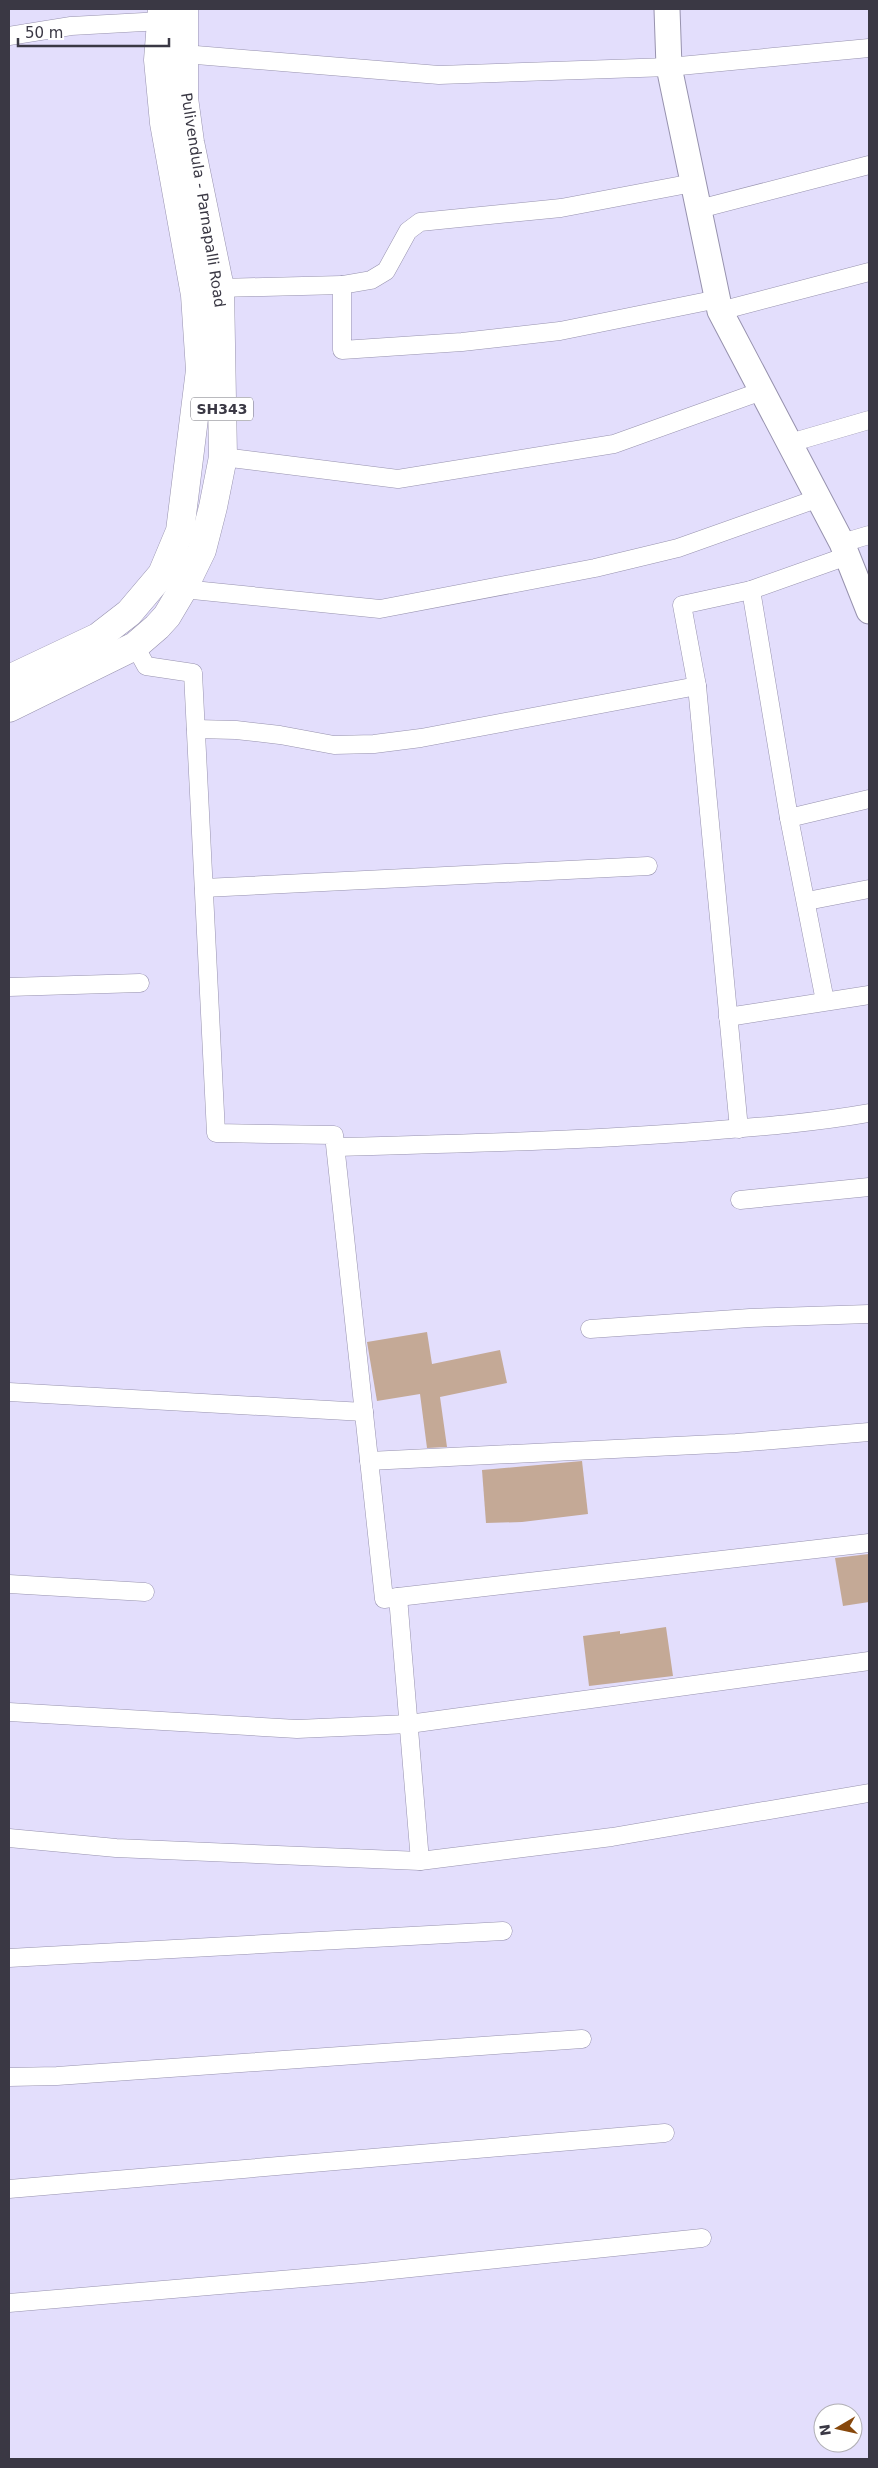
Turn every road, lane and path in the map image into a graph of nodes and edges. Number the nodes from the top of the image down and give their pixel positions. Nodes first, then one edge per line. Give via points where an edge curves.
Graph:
1 (667, 9) edge
2 (169, 13) edge
3 (9, 36) edge
4 (869, 48) edge
5 (184, 54) junction
6 (669, 67) junction
7 (869, 165) edge
8 (693, 182) junction
9 (699, 209) junction
10 (869, 272) edge
11 (342, 285) junction
12 (220, 288) junction
13 (719, 305) junction
14 (762, 391) junction
15 (869, 420) edge
16 (790, 443) junction
17 (223, 457) junction
18 (818, 498) junction
19 (869, 535) edge
20 (845, 550) junction
21 (182, 589) junction
22 (751, 590) junction
23 (869, 611) edge
24 (135, 646) junction
25 (9, 679) edge
26 (697, 686) junction
27 (9, 708) edge
28 (196, 729) junction
29 (869, 799) edge
30 (790, 818) junction
31 (648, 866) dead end
32 (204, 888) junction
33 (869, 889) edge
34 (807, 901) junction
35 (140, 983) dead end
36 (9, 987) edge
37 (869, 995) edge
38 (825, 1001) junction
39 (728, 1017) junction
40 (869, 1113) edge
41 (739, 1129) junction
42 (336, 1147) junction
43 (869, 1187) edge
44 (740, 1200) dead end
45 (869, 1314) edge
46 (590, 1329) dead end
47 (9, 1392) edge
48 (364, 1412) junction
49 (869, 1432) edge
50 (369, 1461) junction
51 (869, 1542) edge
52 (9, 1584) edge
53 (145, 1592) dead end
54 (398, 1597) junction
55 (869, 1661) edge
56 (9, 1712) edge
57 (409, 1724) junction
58 (869, 1793) edge
59 (9, 1838) edge
60 (420, 1861) junction
61 (503, 1930) dead end
62 (9, 1958) edge
63 (582, 2039) dead end
64 (9, 2077) edge
65 (665, 2133) dead end
66 (9, 2188) edge
67 (702, 2238) dead end
68 (9, 2303) edge

1 - 6 street
2 - 3 street
2 - 5 main road, Pulivendula - Parnapalli Road / SH343
2 - 25 main road, Pulivendula - Parnapalli Road via 158,60 164,123 195,295 200,370 180,531 162,574 129,613 98,637
4 - 6 street
5 - 6 street via 439,75
5 - 12 main road, Pulivendula - Parnapalli Road / SH343 via 184,98 190,142
6 - 8 street
7 - 9 street
8 - 9 street
8 - 11 street via 561,208 420,222 408,231 386,271 371,280
9 - 13 street
10 - 13 street
11 - 12 street
11 - 13 street via 342,350 560,331
12 - 17 main road, Pulivendula - Parnapalli Road / SH343
13 - 14 street
14 - 16 street
14 - 17 street via 614,444 398,479
15 - 16 street
16 - 18 street
17 - 21 main road, Pulivendula - Parnapalli Road / SH343 via 202,550
18 - 20 street
18 - 21 street via 678,548 595,568 380,609
19 - 20 street
20 - 22 street
20 - 23 street
21 - 24 main road, Pulivendula - Parnapalli Road / SH343 via 167,616
22 - 26 street via 682,605
22 - 30 street
24 - 27 main road, Pulivendula - Parnapalli Road / SH343
24 - 28 street via 146,666 193,673
26 - 28 street via 374,744 334,745 280,735
26 - 39 street
28 - 32 street
29 - 30 street
30 - 34 street
31 - 32 street
32 - 42 street via 216,1133 334,1135
33 - 34 street
34 - 38 street
35 - 36 street
37 - 38 street
38 - 39 street
39 - 41 street
40 - 41 street
41 - 42 street via 554,1142
42 - 48 street
43 - 44 street
45 - 46 street
47 - 48 street
48 - 50 street
49 - 50 street via 699,1445
50 - 54 street via 384,1599
51 - 54 street
52 - 53 street
54 - 57 street
55 - 57 street
56 - 57 street via 296,1729
57 - 60 street
58 - 60 street via 612,1837
59 - 60 street via 116,1848
61 - 62 street
63 - 64 street
65 - 66 street
67 - 68 street via 363,2273

